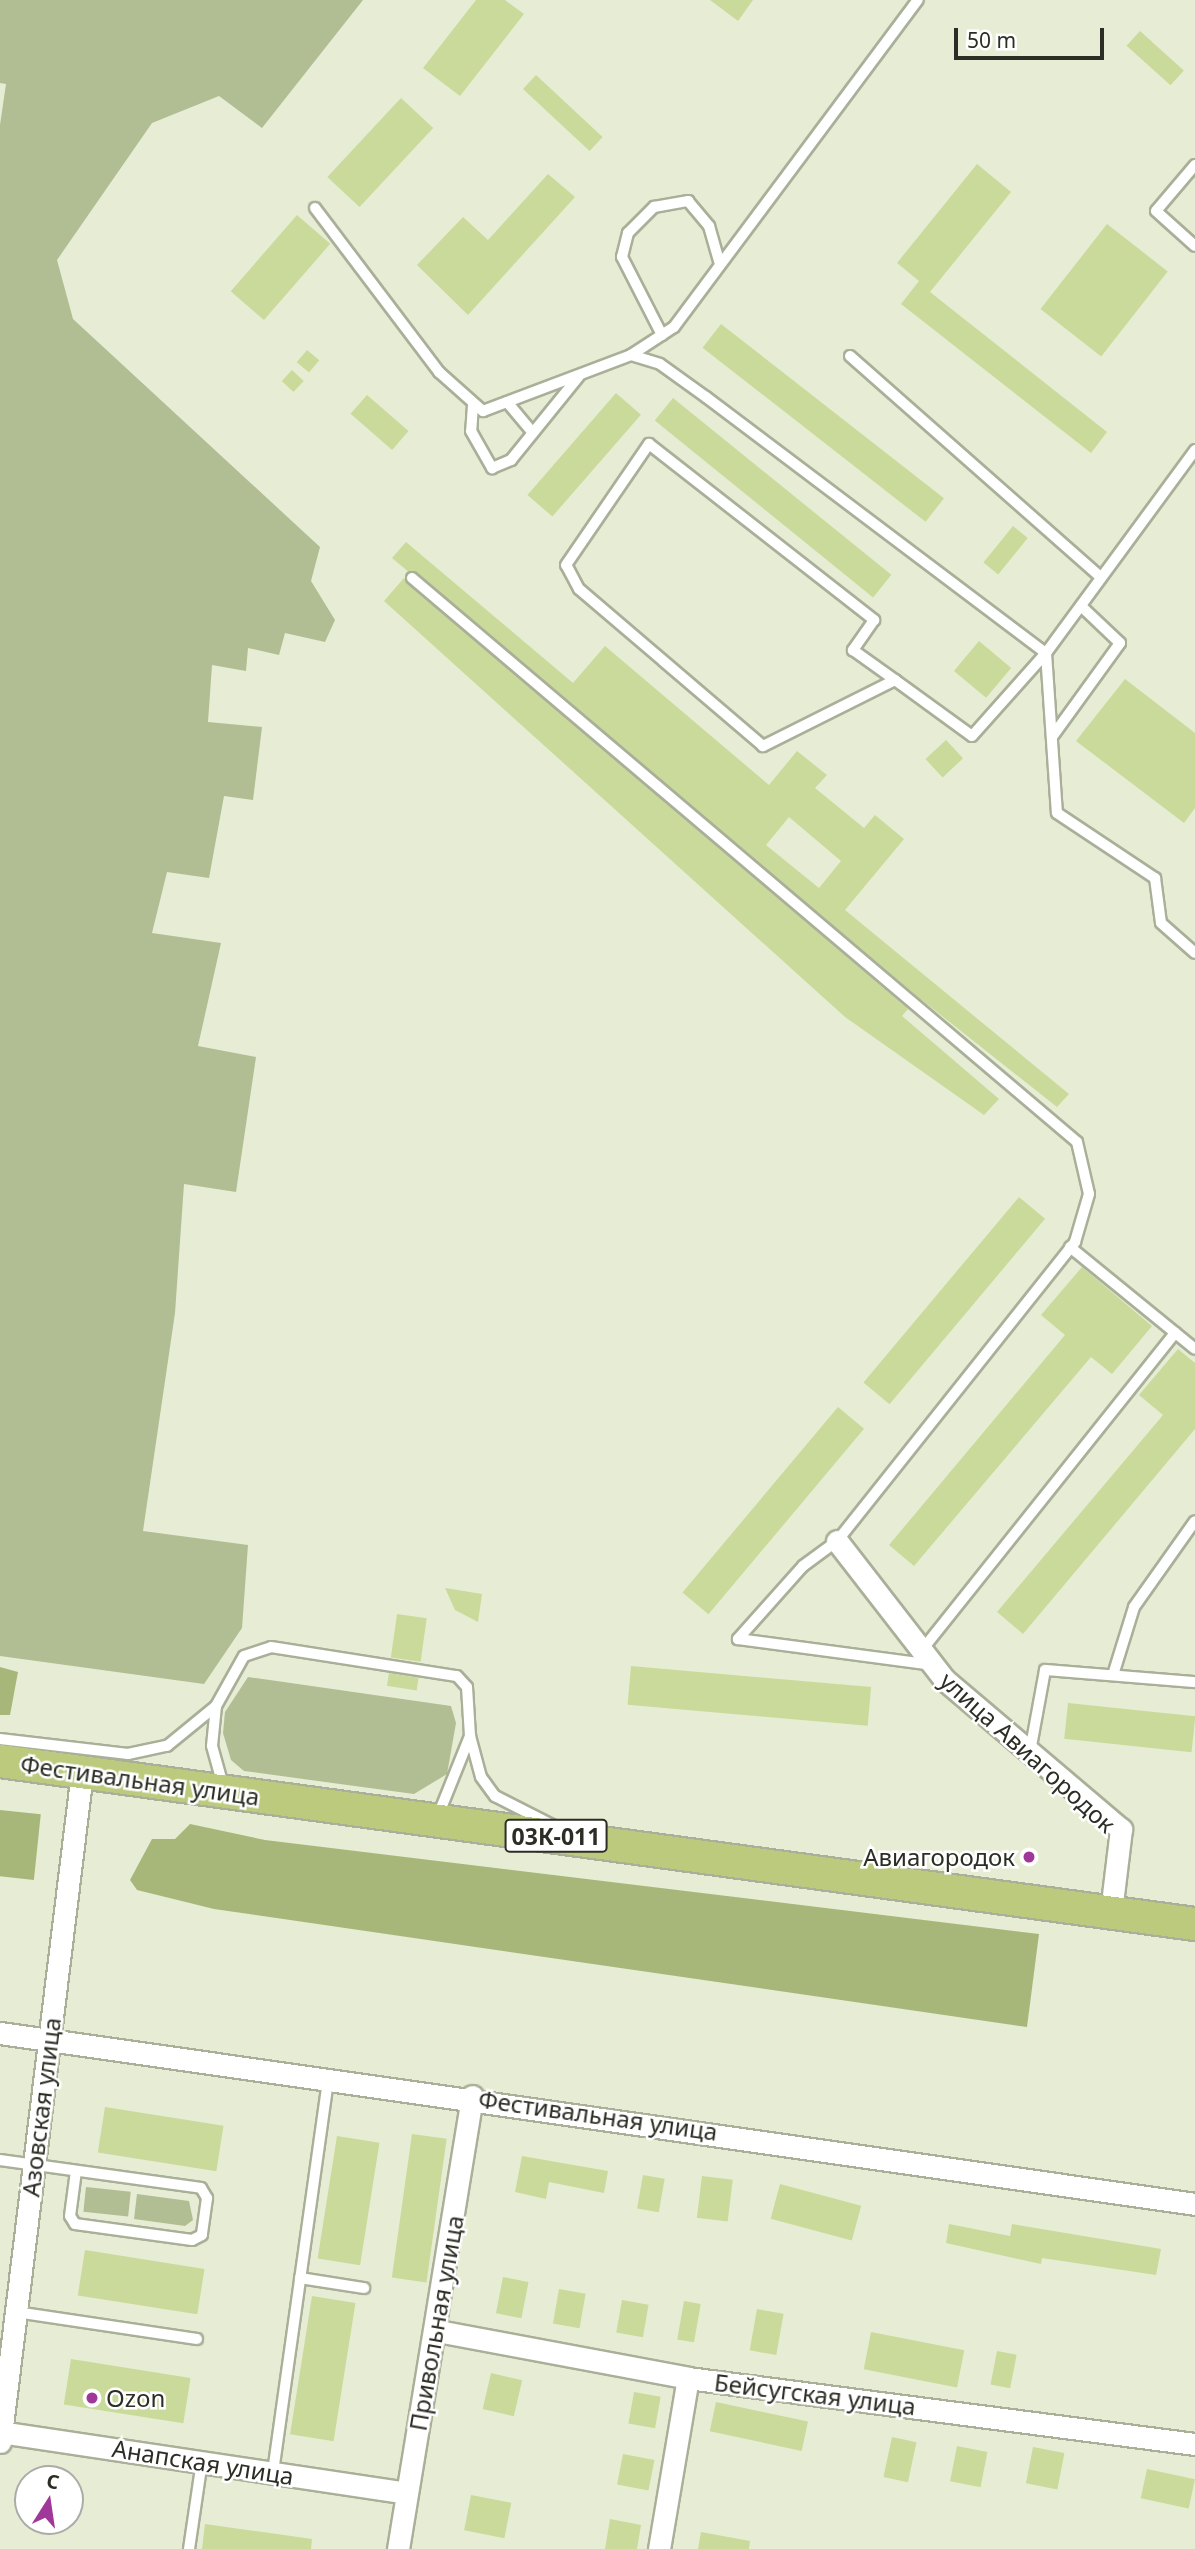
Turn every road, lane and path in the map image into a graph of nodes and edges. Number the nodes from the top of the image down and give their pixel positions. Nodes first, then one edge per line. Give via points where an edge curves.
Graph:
1 (918, 0) edge
2 (1195, 165) edge
3 (315, 208) dead end
4 (1195, 246) edge
5 (719, 262) junction
6 (662, 335) junction
7 (631, 355) junction
8 (850, 356) dead end
9 (581, 374) junction
10 (506, 402) junction
11 (473, 405) junction
12 (533, 433) junction
13 (1195, 450) edge
14 (412, 578) dead end
15 (1101, 578) junction
16 (1081, 606) junction
17 (1046, 653) junction
18 (895, 680) junction
19 (1052, 737) junction
20 (1195, 953) edge
21 (1070, 1247) junction
22 (1175, 1333) junction
23 (1195, 1349) edge
24 (1195, 1521) edge
25 (836, 1541) junction
26 (928, 1658) junction
27 (1113, 1675) junction
28 (1195, 1682) edge
29 (216, 1706) junction
30 (470, 1735) junction
31 (0, 1739) edge
32 (1030, 1752) junction
33 (0, 1761) edge
34 (82, 1772) junction
35 (225, 1791) junction
36 (437, 1820) junction
37 (580, 1839) junction
38 (1111, 1912) junction
39 (1195, 1924) edge
40 (0, 2033) edge
41 (49, 2040) junction
42 (328, 2079) junction
43 (472, 2096) junction
44 (0, 2160) edge
45 (34, 2165) junction
46 (76, 2171) junction
47 (1195, 2204) edge
48 (300, 2278) junction
49 (364, 2288) dead end
50 (16, 2312) junction
51 (438, 2330) junction
52 (197, 2339) dead end
53 (688, 2378) junction
54 (0, 2435) edge
55 (1195, 2444) edge
56 (202, 2461) junction
57 (273, 2472) junction
58 (406, 2493) junction
59 (189, 2549) edge
60 (398, 2549) edge
61 (659, 2549) edge

1 - 5 lane
2 - 4 lane via 1156,211
3 - 11 lane via 439,372
5 - 6 lane
5 - 6 lane via 709,226 688,201 654,207 628,233 622,257
6 - 7 lane
7 - 9 lane
7 - 17 lane via 660,364 706,397
8 - 15 lane
9 - 10 lane
9 - 12 lane
10 - 11 lane via 483,411
10 - 12 lane
11 - 12 lane via 471,431 492,468 511,460
13 - 15 lane
14 - 21 lane via 1077,1142 1089,1194
15 - 16 lane
16 - 17 lane
16 - 19 lane via 1120,643
17 - 18 lane via 972,736
17 - 19 lane
18 - 18 lane via 853,650 874,620 649,444 566,565 579,589 763,746
19 - 20 lane via 1057,813 1155,878 1161,923
21 - 22 lane
21 - 25 lane
22 - 23 lane
22 - 26 lane
24 - 27 lane via 1133,1606
25 - 26 street, улица Авиагородок
25 - 26 lane via 803,1566 738,1639
26 - 32 street, улица Авиагородок
27 - 28 lane
27 - 32 lane via 1045,1670
29 - 30 lane via 244,1656 271,1647 457,1676 467,1688
29 - 31 lane via 167,1746 128,1754
29 - 35 lane via 212,1745
30 - 36 lane
30 - 37 lane via 481,1777 495,1796
32 - 38 street, улица Авиагородок via 1121,1829
33 - 34 main road, Фестивальная улица / 03К-011
34 - 35 main road, Фестивальная улица / 03К-011
34 - 41 street, Азовская улица
35 - 36 main road, Фестивальная улица / 03К-011
36 - 37 main road, Фестивальная улица / 03К-011
37 - 38 main road, Фестивальная улица / 03К-011
38 - 39 main road, Фестивальная улица / 03К-011
40 - 41 street, Фестивальная улица
41 - 42 street, Фестивальная улица
41 - 45 street, Азовская улица
42 - 43 street, Фестивальная улица
42 - 48 lane
43 - 47 street, Фестивальная улица
43 - 51 street, Привольная улица
44 - 45 lane
45 - 46 lane
45 - 50 street, Азовская улица
46 - 46 lane via 201,2188 207,2198 202,2235 192,2240 75,2224 70,2216
48 - 49 lane
48 - 57 lane
50 - 52 lane
50 - 54 street, Азовская улица
51 - 53 street, Бейсугская улица
51 - 58 street, Привольная улица
53 - 55 street, Бейсугская улица
53 - 61 street
54 - 56 street, Анапская улица
56 - 57 street, Анапская улица
56 - 59 lane
57 - 58 street, Анапская улица
58 - 60 street, Привольная улица

